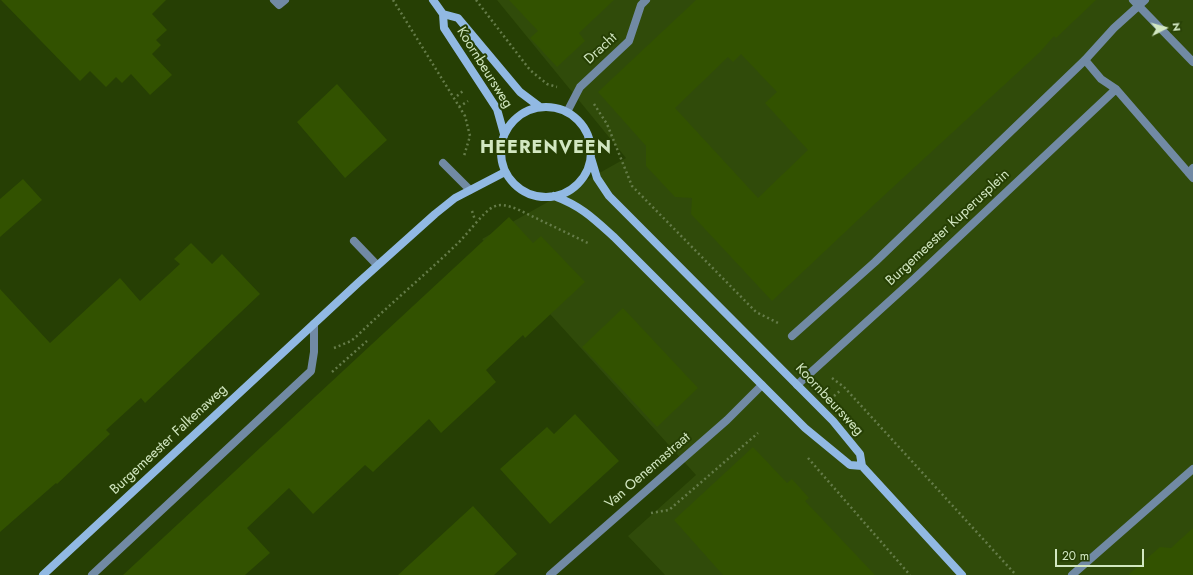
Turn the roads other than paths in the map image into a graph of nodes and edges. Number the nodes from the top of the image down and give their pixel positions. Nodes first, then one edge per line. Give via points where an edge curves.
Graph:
1 (432, 0) edge
2 (641, 2) edge
3 (1139, 2) edge
4 (443, 14) junction
5 (1084, 60) junction
6 (1193, 62) edge
7 (1116, 89) junction
8 (540, 107) junction
9 (567, 112) junction
10 (504, 134) junction
11 (591, 158) junction
12 (443, 163) dead end
13 (505, 172) junction
14 (1192, 173) edge
15 (470, 190) junction
16 (554, 196) junction
17 (354, 241) dead end
18 (377, 265) junction
19 (314, 324) junction
20 (792, 336) road end
21 (762, 385) junction
22 (797, 385) junction
23 (862, 466) junction
24 (1193, 470) edge
25 (42, 575) edge
26 (92, 575) edge
27 (550, 575) edge
28 (962, 575) edge
29 (1072, 575) edge

1 - 4 main road, Koornbeursweg
2 - 9 street, Dracht via 629,41 578,90
3 - 5 street, Burgemeester Kuperusplein
3 - 6 street, Burgemeester Kuperusplein
4 - 8 main road, Koornbeursweg via 458,18 520,92
4 - 10 main road, Koornbeursweg via 444,28 497,109
5 - 7 street via 1101,79
5 - 20 street, Burgemeester Kuperusplein via 875,262
7 - 14 street
7 - 22 street, Burgemeester Kuperusplein via 920,274
8 - 9 main road
8 - 10 main road via 519,116
9 - 11 main road via 575,117 586,132
10 - 13 main road via 501,150
11 - 16 main road via 578,183 572,189
11 - 22 main road, Koornbeursweg via 602,188 614,203
12 - 15 street
13 - 15 main road, Burgemeester Falkenaweg
13 - 16 main road via 514,184 526,192 539,197
15 - 18 main road, Burgemeester Falkenaweg via 445,205
16 - 21 main road via 573,203 596,220
17 - 18 street
18 - 19 main road, Burgemeester Falkenaweg
19 - 25 main road, Burgemeester Falkenaweg
19 - 26 street via 311,371
21 - 23 main road via 832,451 850,465
21 - 27 street, Van Oenemastraat via 728,420
22 - 23 main road, Koornbeursweg via 860,454
23 - 28 main road
24 - 29 street

